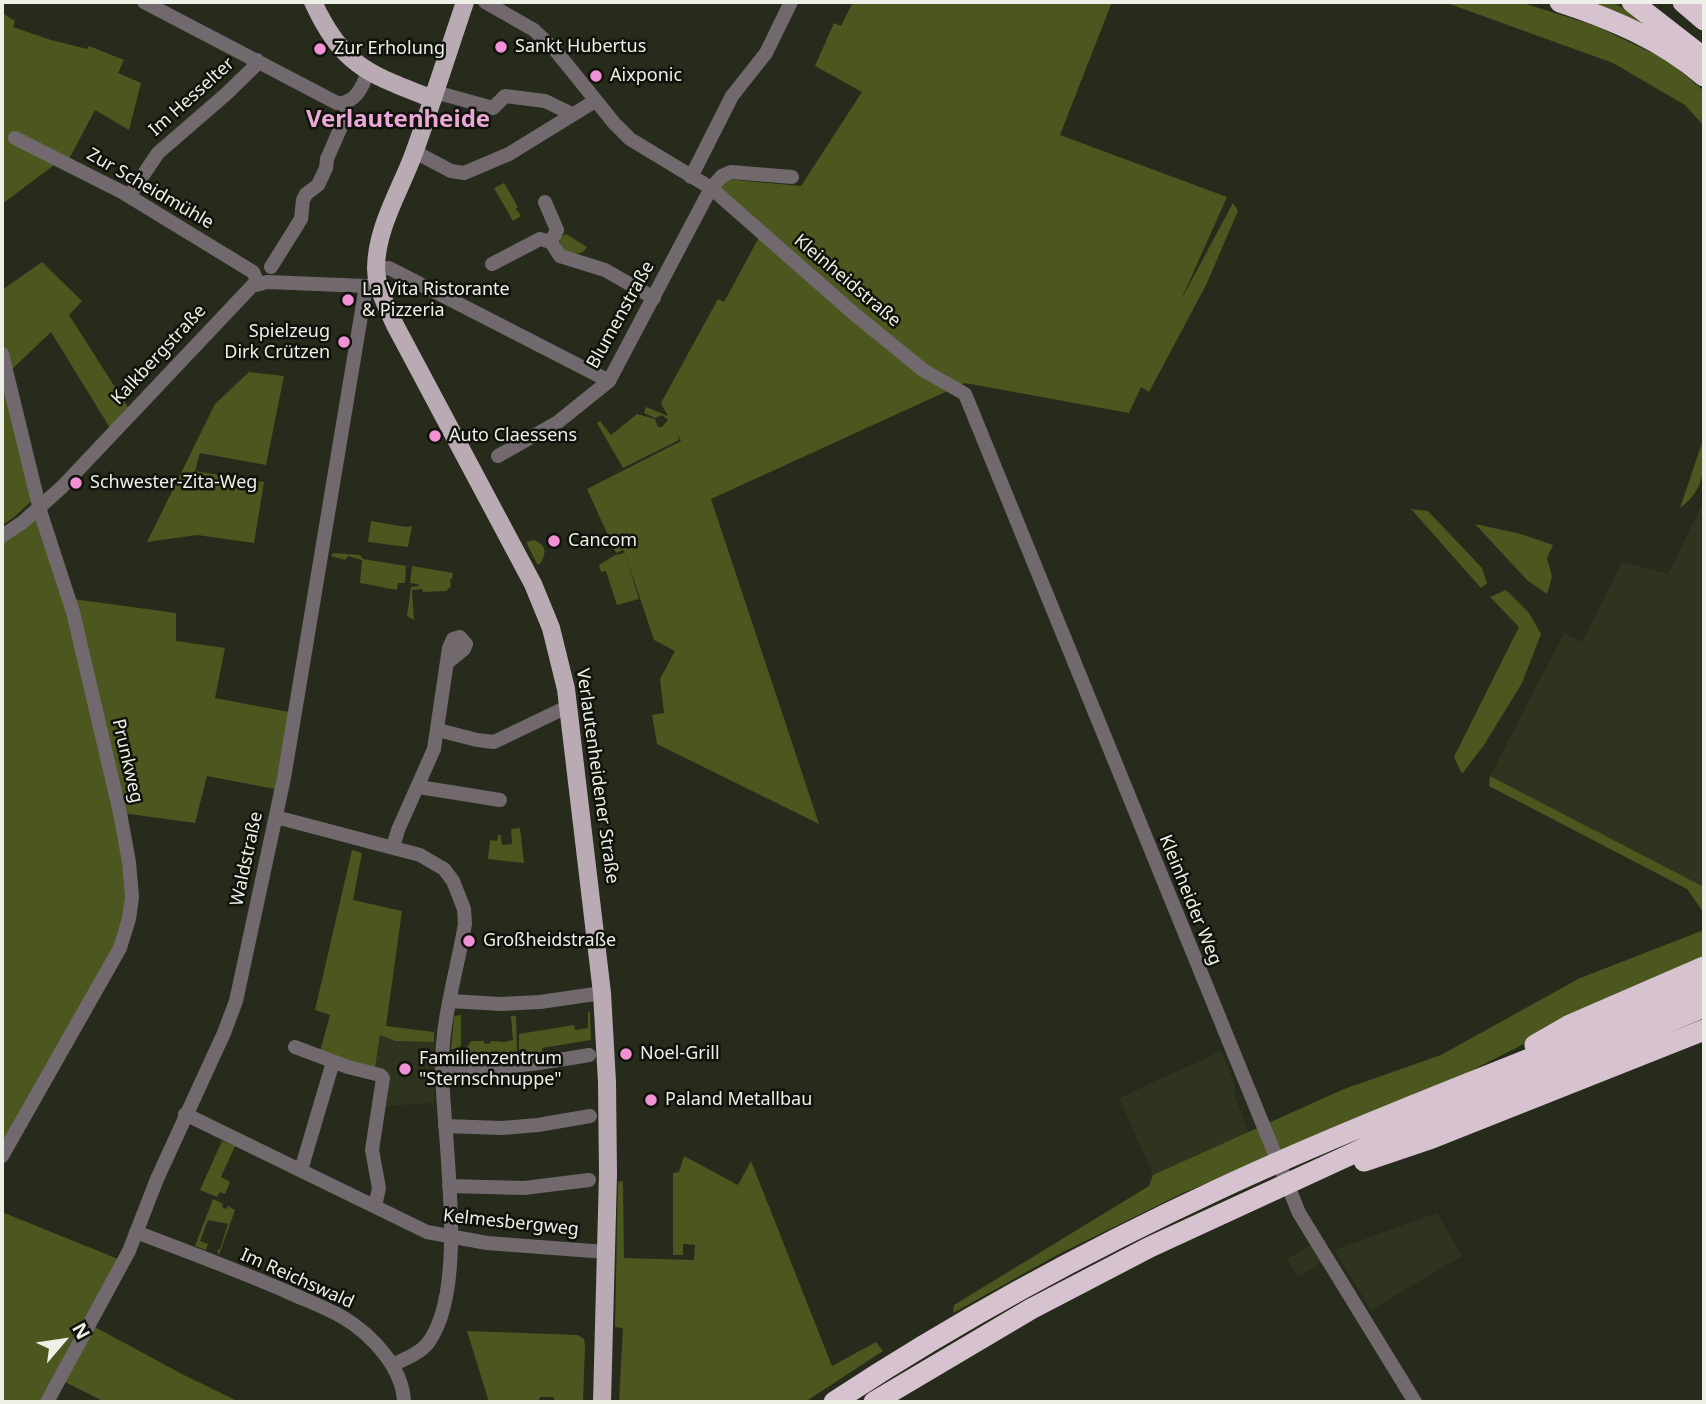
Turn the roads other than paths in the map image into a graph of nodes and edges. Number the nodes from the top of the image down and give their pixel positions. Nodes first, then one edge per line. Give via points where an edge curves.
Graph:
1 (144, 2) edge
2 (313, 2) edge
3 (465, 2) edge
4 (485, 2) edge
5 (1560, 2) edge
6 (1632, 2) edge
7 (1647, 2) edge
8 (1683, 2) edge
9 (785, 4) edge
10 (1704, 20) edge
11 (1704, 40) edge
12 (1704, 58) edge
13 (257, 60) junction
14 (368, 72) junction
15 (1704, 76) edge
16 (434, 96) junction
17 (595, 101) junction
18 (345, 103) junction
19 (572, 114) junction
20 (15, 138) dead end
21 (415, 152) junction
22 (691, 177) junction
23 (792, 177) dead end
24 (711, 188) junction
25 (128, 196) junction
26 (545, 202) dead end
27 (551, 242) junction
28 (492, 264) dead end
29 (271, 267) dead end
30 (374, 279) junction
31 (258, 283) junction
32 (654, 298) junction
33 (2, 354) edge
34 (609, 381) junction
35 (965, 394) joint
36 (498, 456) dead end
37 (40, 508) junction
38 (2, 536) edge
39 (448, 662) dead end
40 (569, 706) junction
41 (439, 730) junction
42 (419, 787) junction
43 (500, 800) dead end
44 (276, 817) junction
45 (393, 847) junction
46 (1704, 967) edge
47 (1704, 988) edge
48 (602, 993) junction
49 (450, 1000) junction
50 (1704, 1007) edge
51 (1704, 1030) edge
52 (295, 1047) dead end
53 (589, 1055) dead end
54 (333, 1062) junction
55 (442, 1067) junction
56 (1467, 1084) junction
57 (185, 1114) junction
58 (590, 1116) dead end
59 (445, 1126) junction
60 (2, 1156) edge
61 (301, 1170) junction
62 (1307, 1174) junction
63 (589, 1180) dead end
64 (449, 1186) junction
65 (375, 1206) junction
66 (136, 1232) junction
67 (451, 1238) junction
68 (606, 1252) junction
69 (392, 1365) junction
70 (47, 1402) edge
71 (404, 1402) edge
72 (601, 1402) edge
73 (834, 1402) edge
74 (874, 1402) edge
75 (1415, 1402) edge

1 - 13 street
2 - 14 main road via 337,46
3 - 16 main road
4 - 17 street, Kleinheidstraße via 534,30
5 - 15 highway via 1635,31
6 - 12 highway
7 - 11 highway
8 - 10 highway
9 - 22 street via 766,53 732,96
13 - 18 street via 332,101
13 - 25 street, Im Hesselter via 225,95 158,153
14 - 16 main road
14 - 18 street via 354,98
16 - 19 street via 493,108 505,96 545,101
16 - 21 main road
17 - 19 street
17 - 22 street, Kleinheidstraße via 630,139
18 - 29 street via 347,113 326,168 318,185 306,194 301,219
19 - 21 street via 509,154 464,173
20 - 25 street, Zur Scheidmühle
21 - 30 main road via 380,239
22 - 24 street, Kleinheidstraße
23 - 24 street via 731,172
24 - 32 street, Blumenstraße
24 - 35 street, Kleinheidstraße via 923,370
25 - 31 street, Zur Scheidmühle via 253,272
26 - 27 street via 557,230
27 - 28 street via 540,239
27 - 32 street via 560,256 605,270
30 - 31 street
30 - 34 street via 389,268
30 - 40 main road, Verlautenheidener Straße via 533,584 554,639
30 - 44 street, Waldstraße
31 - 37 street, Kalkbergstraße via 246,290
32 - 34 street, Blumenstraße
33 - 37 street, Prunkweg
34 - 36 street, Blumenstraße via 558,422
35 - 75 street, Kleinheider Weg via 1299,1213
37 - 38 street, Kalkbergstraße
37 - 60 street, Prunkweg via 73,612 120,813 132,897 120,948
39 - 41 street
40 - 41 street via 494,742
40 - 48 main road, Verlautenheidener Straße
41 - 42 street
42 - 43 street
42 - 45 street
44 - 45 street
44 - 57 street, Waldstraße via 236,1001
45 - 49 street via 444,869 460,895 466,924
46 - 56 highway via 1568,1026
47 - 56 highway
48 - 49 street via 501,1004
48 - 68 main road, Verlautenheidener Straße via 607,1082
49 - 55 street
50 - 62 highway via 1419,1123
51 - 62 highway via 1432,1138
52 - 54 street
53 - 55 street via 515,1068
54 - 61 street
54 - 65 street via 383,1078 372,1150 379,1188
55 - 59 street
56 - 73 highway via 1290,1157 1091,1251 971,1317
57 - 61 street, Kelmesbergweg
57 - 66 street, Waldstraße
58 - 59 street via 502,1128
59 - 64 street
61 - 65 street, Kelmesbergweg
62 - 74 highway via 1031,1309
63 - 64 street via 524,1188
64 - 67 street
65 - 67 street, Kelmesbergweg via 427,1232
66 - 69 street, Im Reichswald via 346,1319 377,1345
66 - 70 street, Waldstraße
67 - 68 street, Kelmesbergweg
67 - 69 street via 445,1310 436,1331 411,1357
68 - 72 main road, Verlautenheidener Straße
69 - 71 street, Im Reichswald

